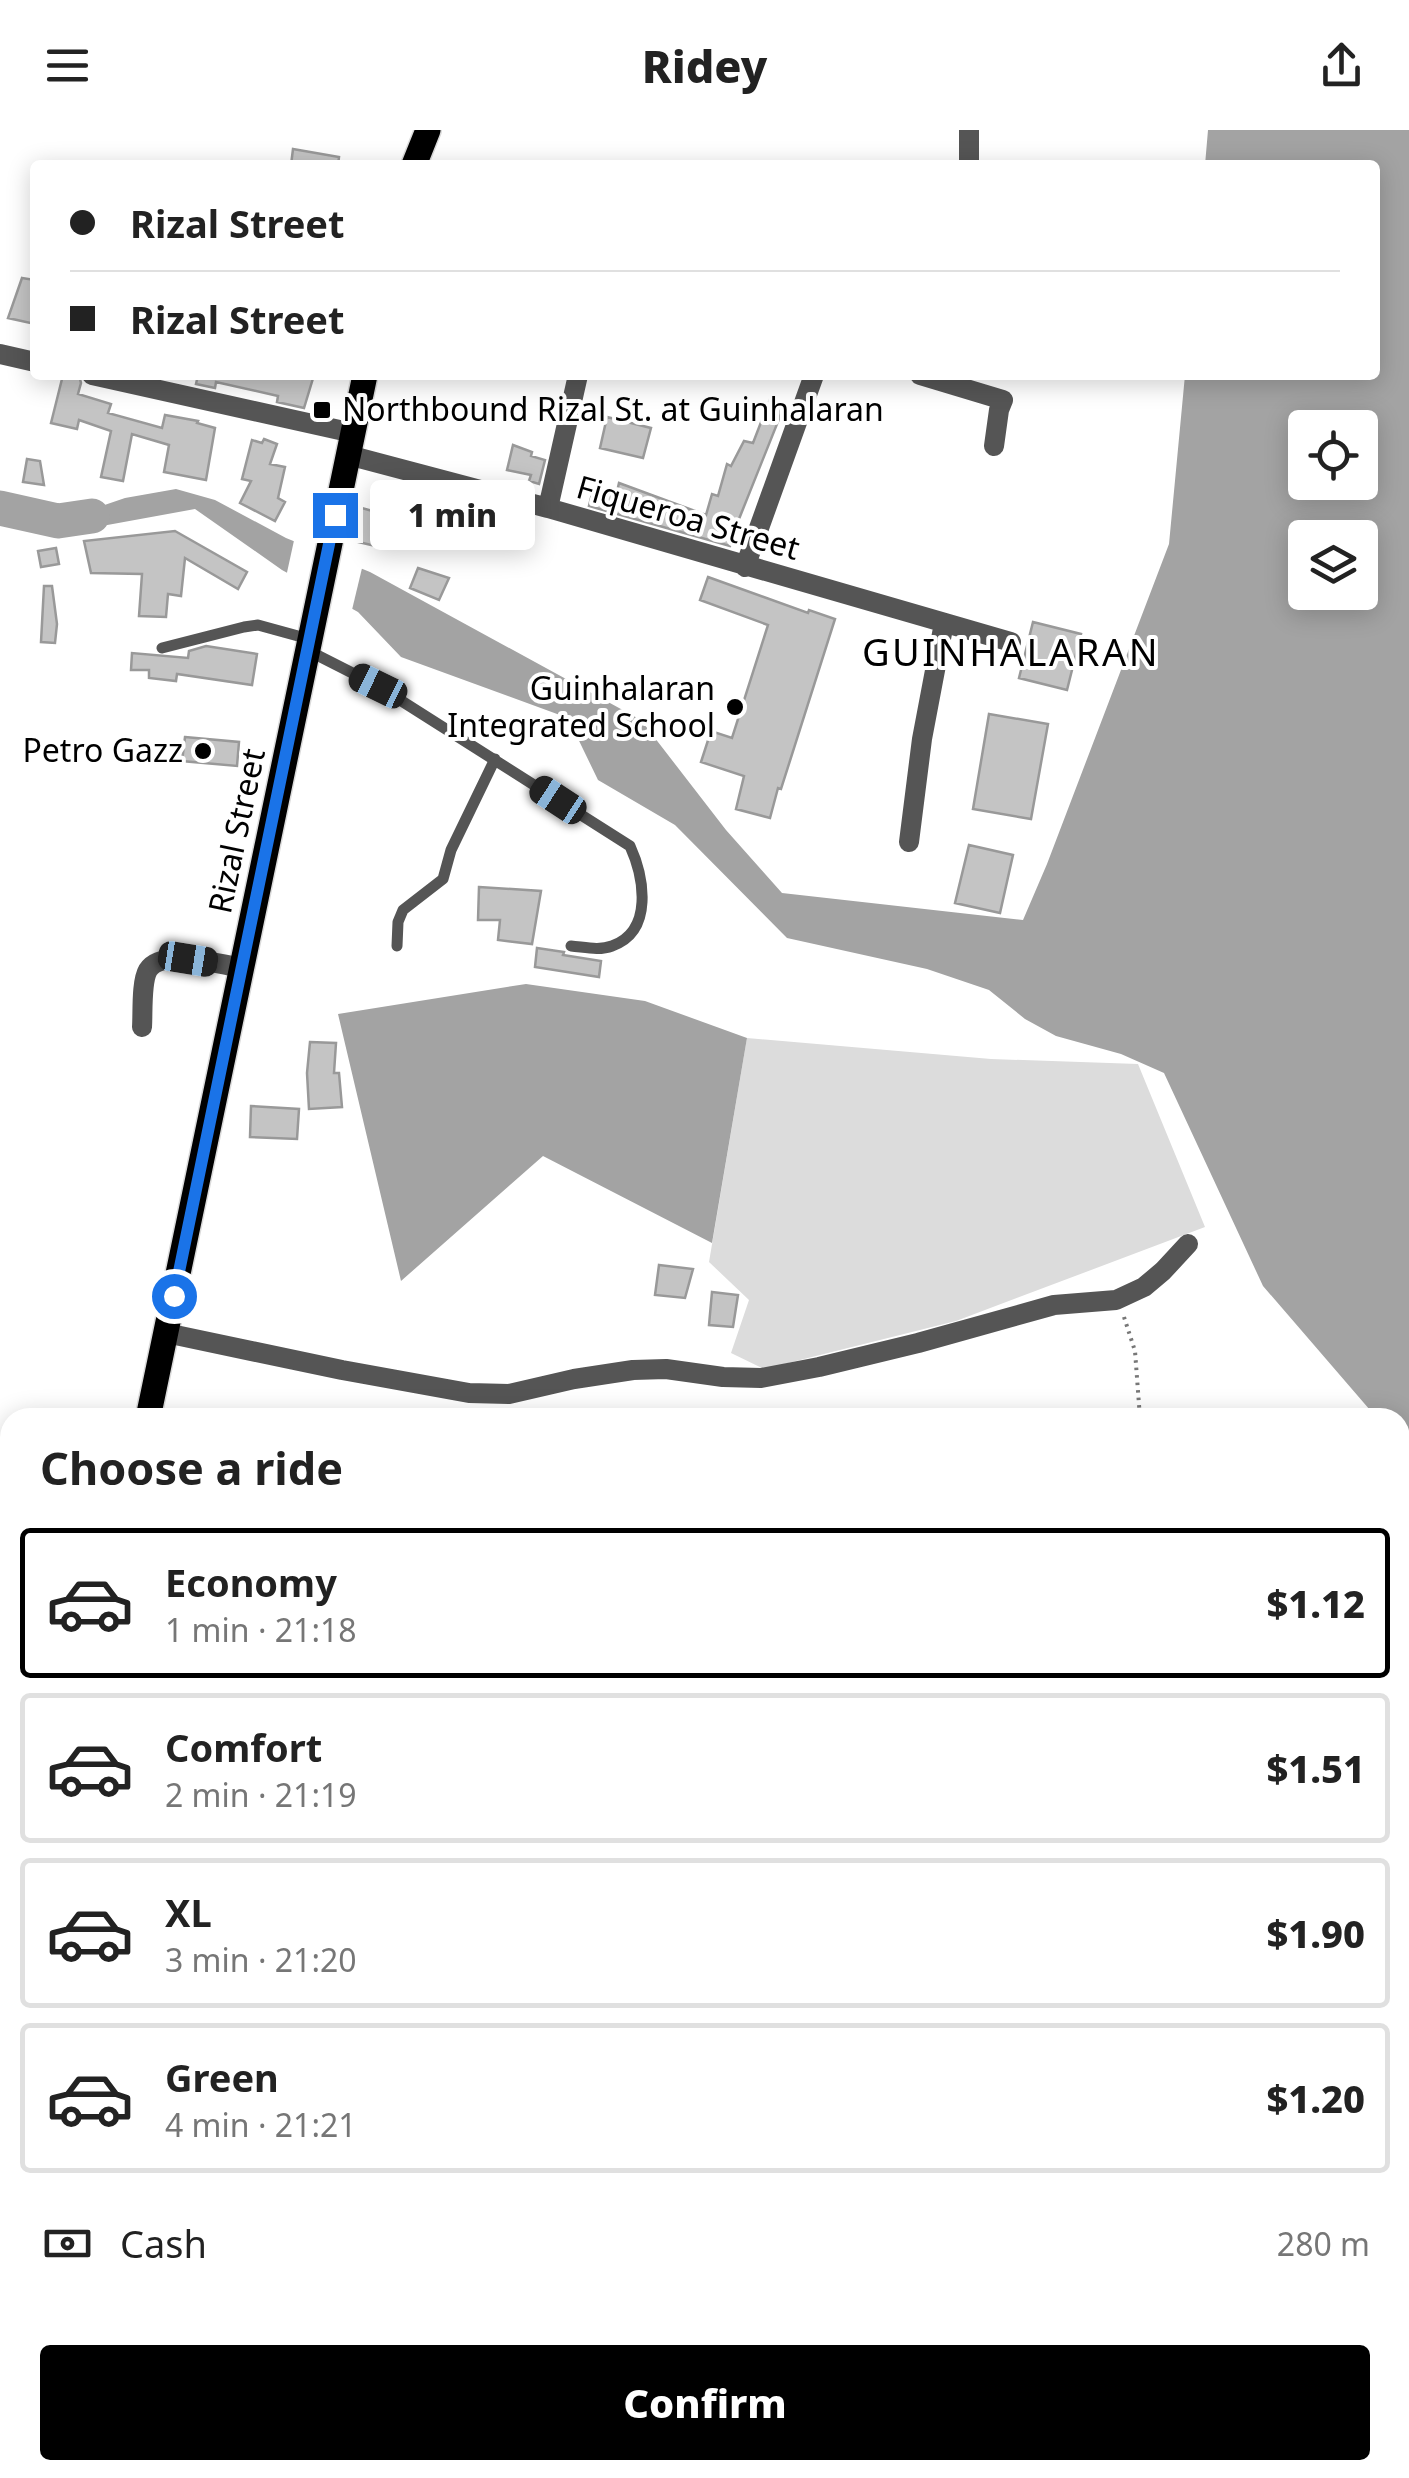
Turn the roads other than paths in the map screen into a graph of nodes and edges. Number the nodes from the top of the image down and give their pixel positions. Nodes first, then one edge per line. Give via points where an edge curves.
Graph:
1 (404, 130) edge
2 (428, 130) edge
3 (969, 130) edge
4 (406, 160) edge
5 (416, 160) edge
6 (969, 160) edge
7 (0, 354) edge
8 (30, 361) edge
9 (111, 380) edge
10 (364, 380) edge
11 (577, 380) edge
12 (812, 380) edge
13 (937, 380) edge
14 (350, 444) junction
15 (994, 446) dead end
16 (548, 508) junction
17 (745, 567) junction
18 (944, 623) junction
19 (309, 638) junction
20 (1011, 642) dead end
21 (162, 648) dead end
22 (494, 759) junction
23 (909, 842) dead end
24 (397, 946) dead end
25 (571, 946) dead end
26 (242, 968) junction
27 (142, 1027) dead end
28 (1188, 1244) dead end
29 (166, 1333) junction
30 (150, 1408) edge

1 - 4 main road
2 - 5 main road
3 - 6 street
7 - 8 street
9 - 14 street, Fiqueroa Street
10 - 14 main road, Rizal Street
11 - 16 street
12 - 17 street
13 - 15 street via 1003,400
14 - 16 street, Fiqueroa Street
14 - 19 main road, Rizal Street
16 - 17 street, Fiqueroa Street
17 - 18 street, Fiqueroa Street
18 - 20 street, Fiqueroa Street
18 - 23 street
19 - 21 lane via 258,625
19 - 22 lane
19 - 26 main road, Rizal Street
22 - 24 lane via 444,879 403,910
22 - 25 lane via 630,846 636,859 642,904 630,935 614,946
26 - 27 street via 178,958 157,962 146,976
26 - 29 main road, Rizal Street
28 - 29 street via 1144,1287 1116,1300 1054,1305 762,1378 633,1370 509,1394 445,1390
29 - 30 main road, Rizal Street

